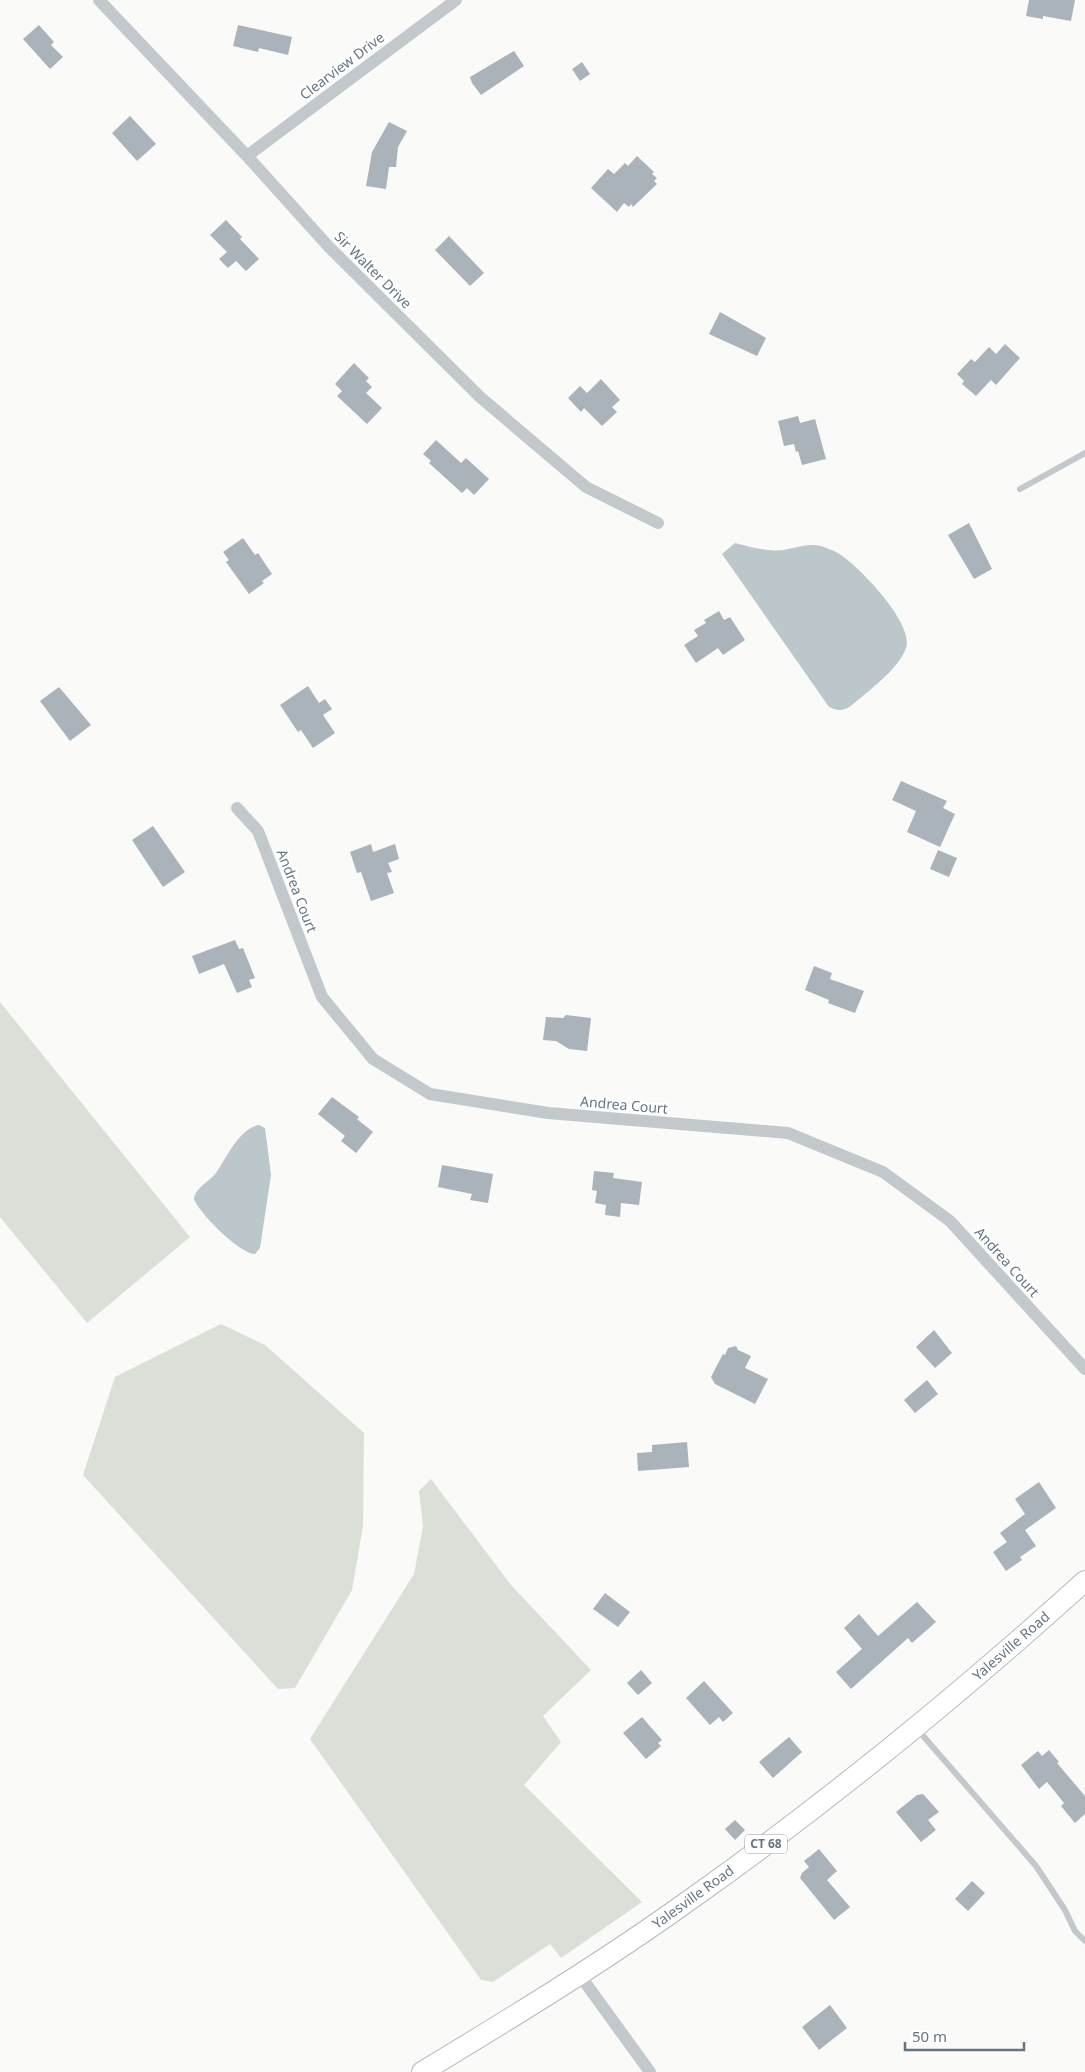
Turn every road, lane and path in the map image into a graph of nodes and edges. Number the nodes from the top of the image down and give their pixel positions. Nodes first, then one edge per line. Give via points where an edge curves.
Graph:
1 (99, 0) edge
2 (456, 0) edge
3 (247, 156) junction
4 (1085, 453) edge
5 (1020, 489) dead end
6 (658, 523) dead end
7 (237, 808) dead end
8 (1085, 1369) edge
9 (1085, 1581) edge
10 (915, 1727) junction
11 (1085, 1941) edge
12 (579, 1974) junction
13 (422, 2072) edge
14 (650, 2072) edge

1 - 3 street, Sir Walter Drive
2 - 3 street, Clearview Drive
3 - 6 street, Sir Walter Drive via 329,247 480,397 586,487
4 - 5 lane
7 - 8 street, Andrea Court via 258,831 322,997 373,1059 430,1094 548,1113 788,1133 883,1172 950,1222
9 - 10 main road, Yalesville Road / CT 68
10 - 11 lane via 1036,1866 1075,1931
10 - 12 main road, Yalesville Road / CT 68 via 826,1799 691,1900
12 - 13 main road, Yalesville Road / CT 68
12 - 14 street

